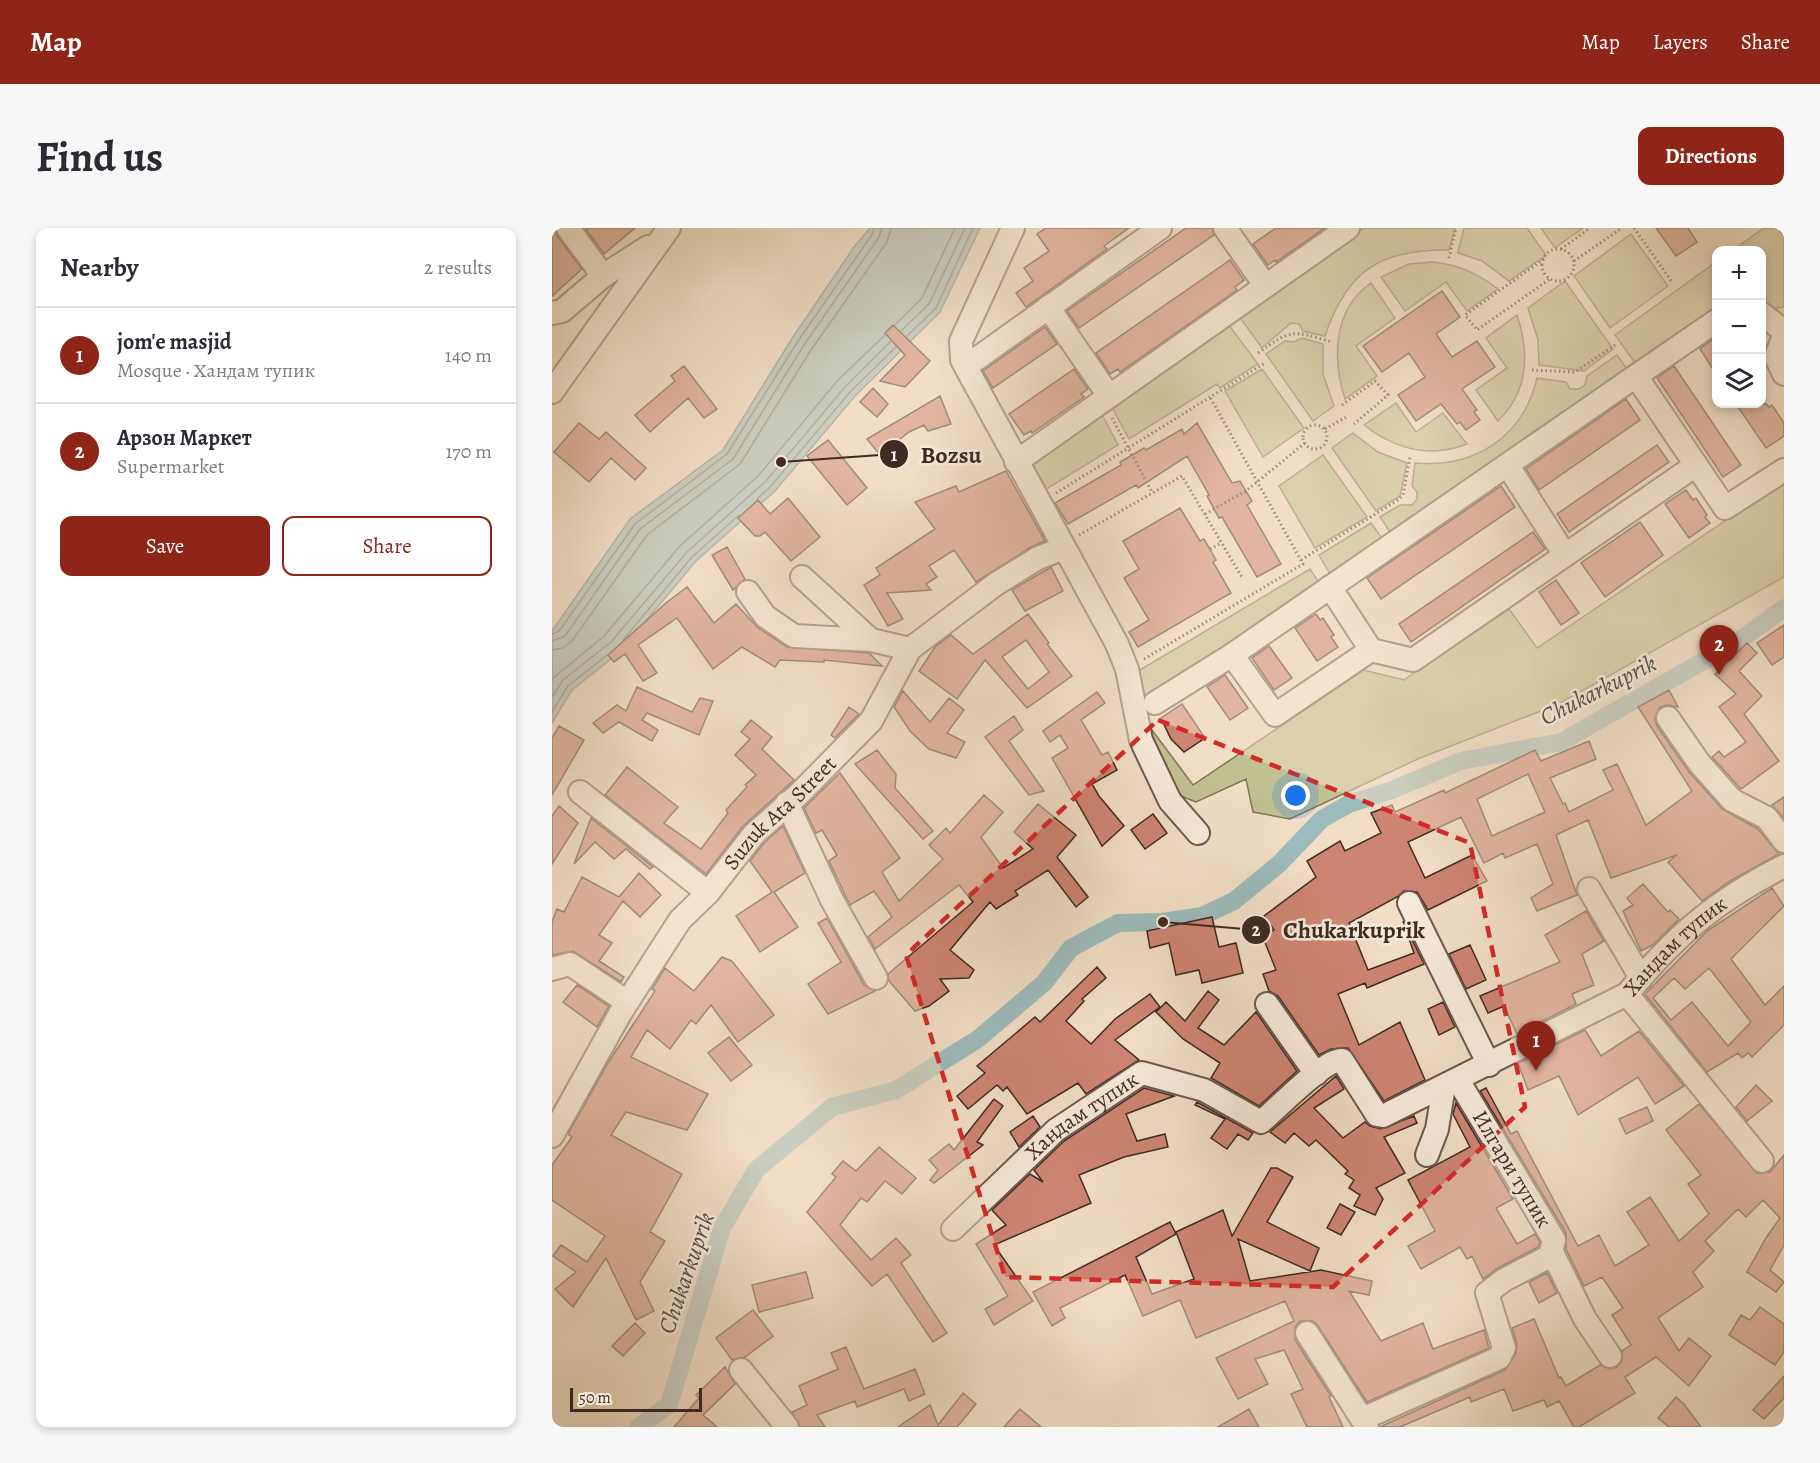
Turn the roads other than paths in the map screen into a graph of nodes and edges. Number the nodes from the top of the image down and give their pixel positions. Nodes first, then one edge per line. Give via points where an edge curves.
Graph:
1 (568, 228) edge
2 (1013, 228) edge
3 (1160, 228) edge
4 (1225, 228) edge
5 (1348, 228) edge
6 (663, 232) edge
7 (603, 276) junction
8 (1265, 285) junction
9 (1048, 307) junction
10 (552, 313) edge
11 (1766, 318) edge
12 (1712, 324) edge
13 (1784, 333) edge
14 (975, 360) dead end
15 (1784, 374) edge
16 (1636, 376) junction
17 (552, 392) edge
18 (1106, 398) junction
19 (1016, 462) junction
20 (1696, 465) junction
21 (1508, 466) junction
22 (1784, 470) edge
23 (1063, 546) junction
24 (1565, 555) junction
25 (802, 577) dead end
26 (1330, 588) junction
27 (748, 592) dead end
28 (870, 640) junction
29 (910, 649) junction
30 (1371, 650) junction
31 (1232, 655) junction
32 (1155, 703) dead end
33 (1668, 718) dead end
34 (580, 792) dead end
35 (787, 803) junction
36 (1198, 833) dead end
37 (1784, 841) edge
38 (1784, 866) edge
39 (1589, 889) dead end
40 (708, 893) junction
41 (1409, 903) dead end
42 (552, 969) edge
43 (876, 978) dead end
44 (1634, 986) junction
45 (627, 1002) junction
46 (1267, 1004) dead end
47 (1489, 1065) junction
48 (1316, 1074) junction
49 (1451, 1083) junction
50 (552, 1136) edge
51 (1427, 1155) dead end
52 (1762, 1161) dead end
53 (953, 1229) dead end
54 (1552, 1254) junction
55 (1307, 1333) dead end
56 (1610, 1356) dead end
57 (741, 1370) dead end
58 (1364, 1423) edge
59 (787, 1427) edge

1 - 7 street
2 - 19 street via 961,341 960,351
3 - 9 street
4 - 8 street
5 - 8 street
6 - 7 street
6 - 17 street
7 - 10 street via 562,311
8 - 18 street
9 - 14 street
9 - 18 street
11 - 13 street
12 - 16 street
13 - 15 street via 1776,357
16 - 20 street
16 - 21 street
18 - 19 street
19 - 23 street
20 - 22 street via 1725,508
20 - 24 street
21 - 24 street
21 - 26 street
23 - 29 street, Suzuk Ata Street via 996,584
23 - 36 street via 1117,644 1127,669 1141,740 1170,801
24 - 30 street via 1413,660
25 - 28 street
26 - 30 street
26 - 31 street
27 - 28 street via 765,616 794,636
28 - 29 street
29 - 35 street, Suzuk Ata Street via 871,721
30 - 31 street via 1275,716
31 - 32 street
33 - 37 street via 1700,764 1732,800 1767,818
34 - 40 street
35 - 40 street, Suzuk Ata Street via 754,834
35 - 43 street via 832,900
38 - 44 street, Хандам тупик via 1741,888 1700,918
39 - 44 street
40 - 45 street, Suzuk Ata Street via 680,920
41 - 47 street
42 - 45 street via 570,964
44 - 47 street, Хандам тупик
44 - 52 street
45 - 50 street, Suzuk Ata Street
46 - 48 street
47 - 49 street, Хандам тупик
48 - 49 street, Хандам тупик via 1342,1060 1378,1117
48 - 53 street, Хандам тупик via 1261,1122 1204,1090 1142,1073 1056,1130
49 - 51 street
49 - 54 street, Илгари тупик via 1554,1240
54 - 56 street via 1585,1319
54 - 58 street, Илгари тупик via 1487,1293 1504,1348 1499,1358
55 - 58 street, Илгари тупик
57 - 59 street

